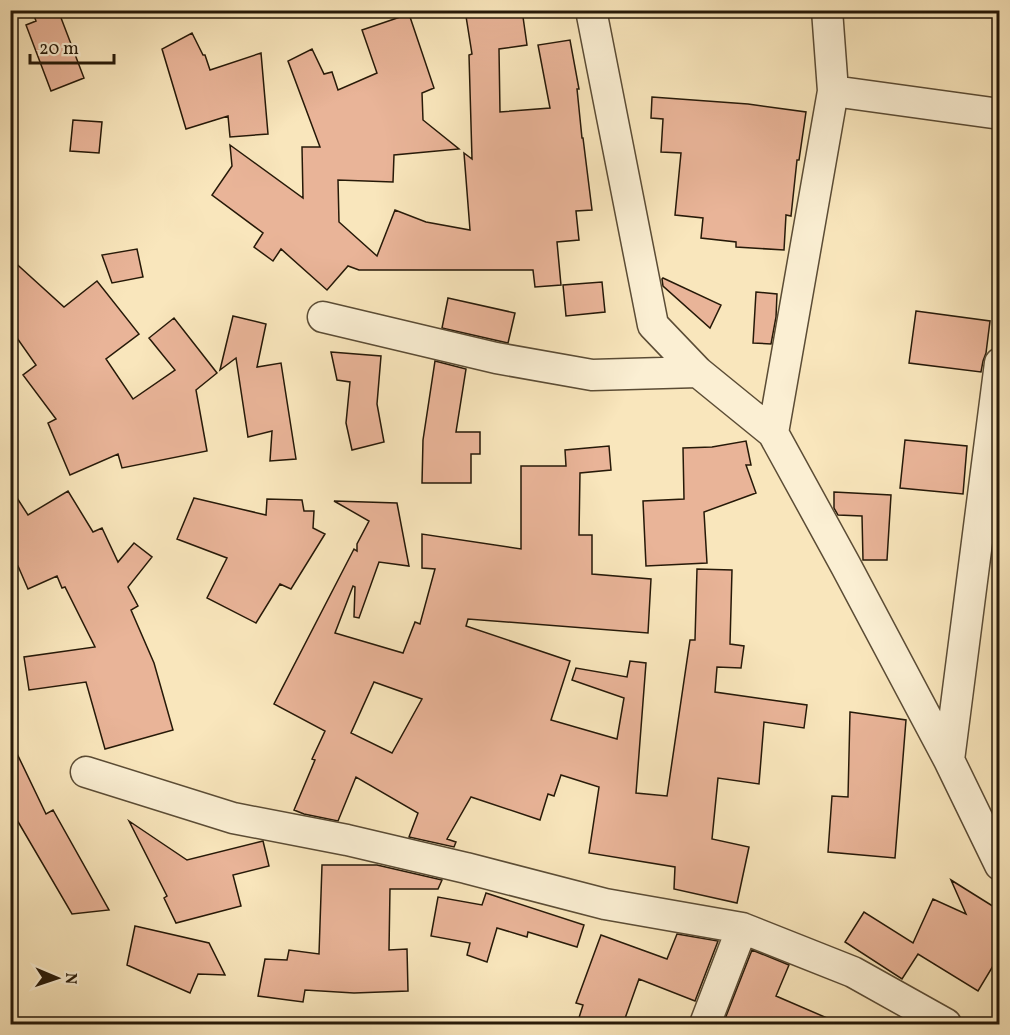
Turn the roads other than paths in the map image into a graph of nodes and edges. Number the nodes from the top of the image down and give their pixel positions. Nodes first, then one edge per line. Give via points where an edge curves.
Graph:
1 (591, 10) edge
2 (604, 10) edge
3 (827, 10) edge
4 (597, 42) junction
5 (833, 91) junction
6 (999, 114) edge
7 (323, 317) dead end
8 (999, 363) edge
9 (698, 372) junction
10 (773, 433) junction
11 (949, 760) junction
12 (86, 772) dead end
13 (999, 865) edge
14 (742, 928) junction
15 (705, 1024) edge
16 (946, 1024) edge

1 - 4 street
2 - 4 street
3 - 5 street
4 - 9 street via 653,325
5 - 6 street
5 - 10 street
7 - 9 street via 496,358 592,375
8 - 11 street
9 - 10 street
10 - 11 street
11 - 13 street
12 - 14 street via 233,818 347,840 605,904
14 - 15 street
14 - 16 street via 853,972

